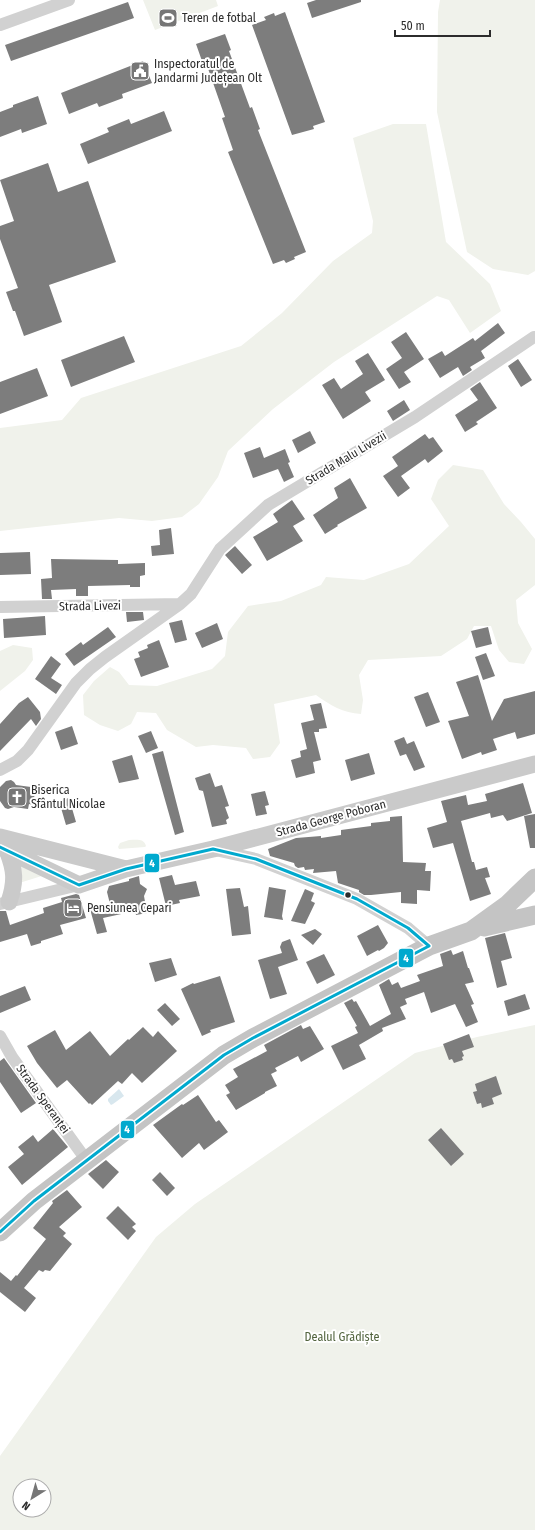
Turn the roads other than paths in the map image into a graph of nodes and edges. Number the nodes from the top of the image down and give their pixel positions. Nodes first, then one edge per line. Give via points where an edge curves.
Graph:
1 (69, 0) edge
2 (57, 2) edge
3 (0, 25) edge
4 (534, 337) edge
5 (180, 604) junction
6 (0, 607) edge
7 (535, 764) edge
8 (0, 770) edge
9 (2, 845) edge
10 (213, 849) junction
11 (78, 857) junction
12 (126, 869) junction
13 (535, 878) edge
14 (79, 885) junction
15 (4, 903) edge
16 (535, 915) edge
17 (471, 931) junction
18 (429, 946) junction
19 (0, 1036) edge
20 (87, 1161) junction
21 (0, 1232) edge

1 - 2 street
2 - 3 street
4 - 5 street, Strada Malu Livezii via 415,417 268,505 220,549 198,585
5 - 6 street, Strada Livezi
5 - 8 street, Strada Malu Livezii via 90,669 76,683 28,750
7 - 10 main road, Strada George Poboran
9 - 11 main road
9 - 14 main road
9 - 15 main road via 13,866 14,877 13,889
10 - 12 main road, Strada George Poboran
10 - 18 street via 256,859 356,899 408,928
11 - 12 main road
11 - 14 main road
12 - 14 main road, Strada George Poboran
13 - 17 main road via 507,905
14 - 15 street
16 - 17 main road
17 - 18 main road
18 - 20 main road via 234,1049
19 - 20 street, Strada Speranței via 12,1057
20 - 21 main road via 34,1201

